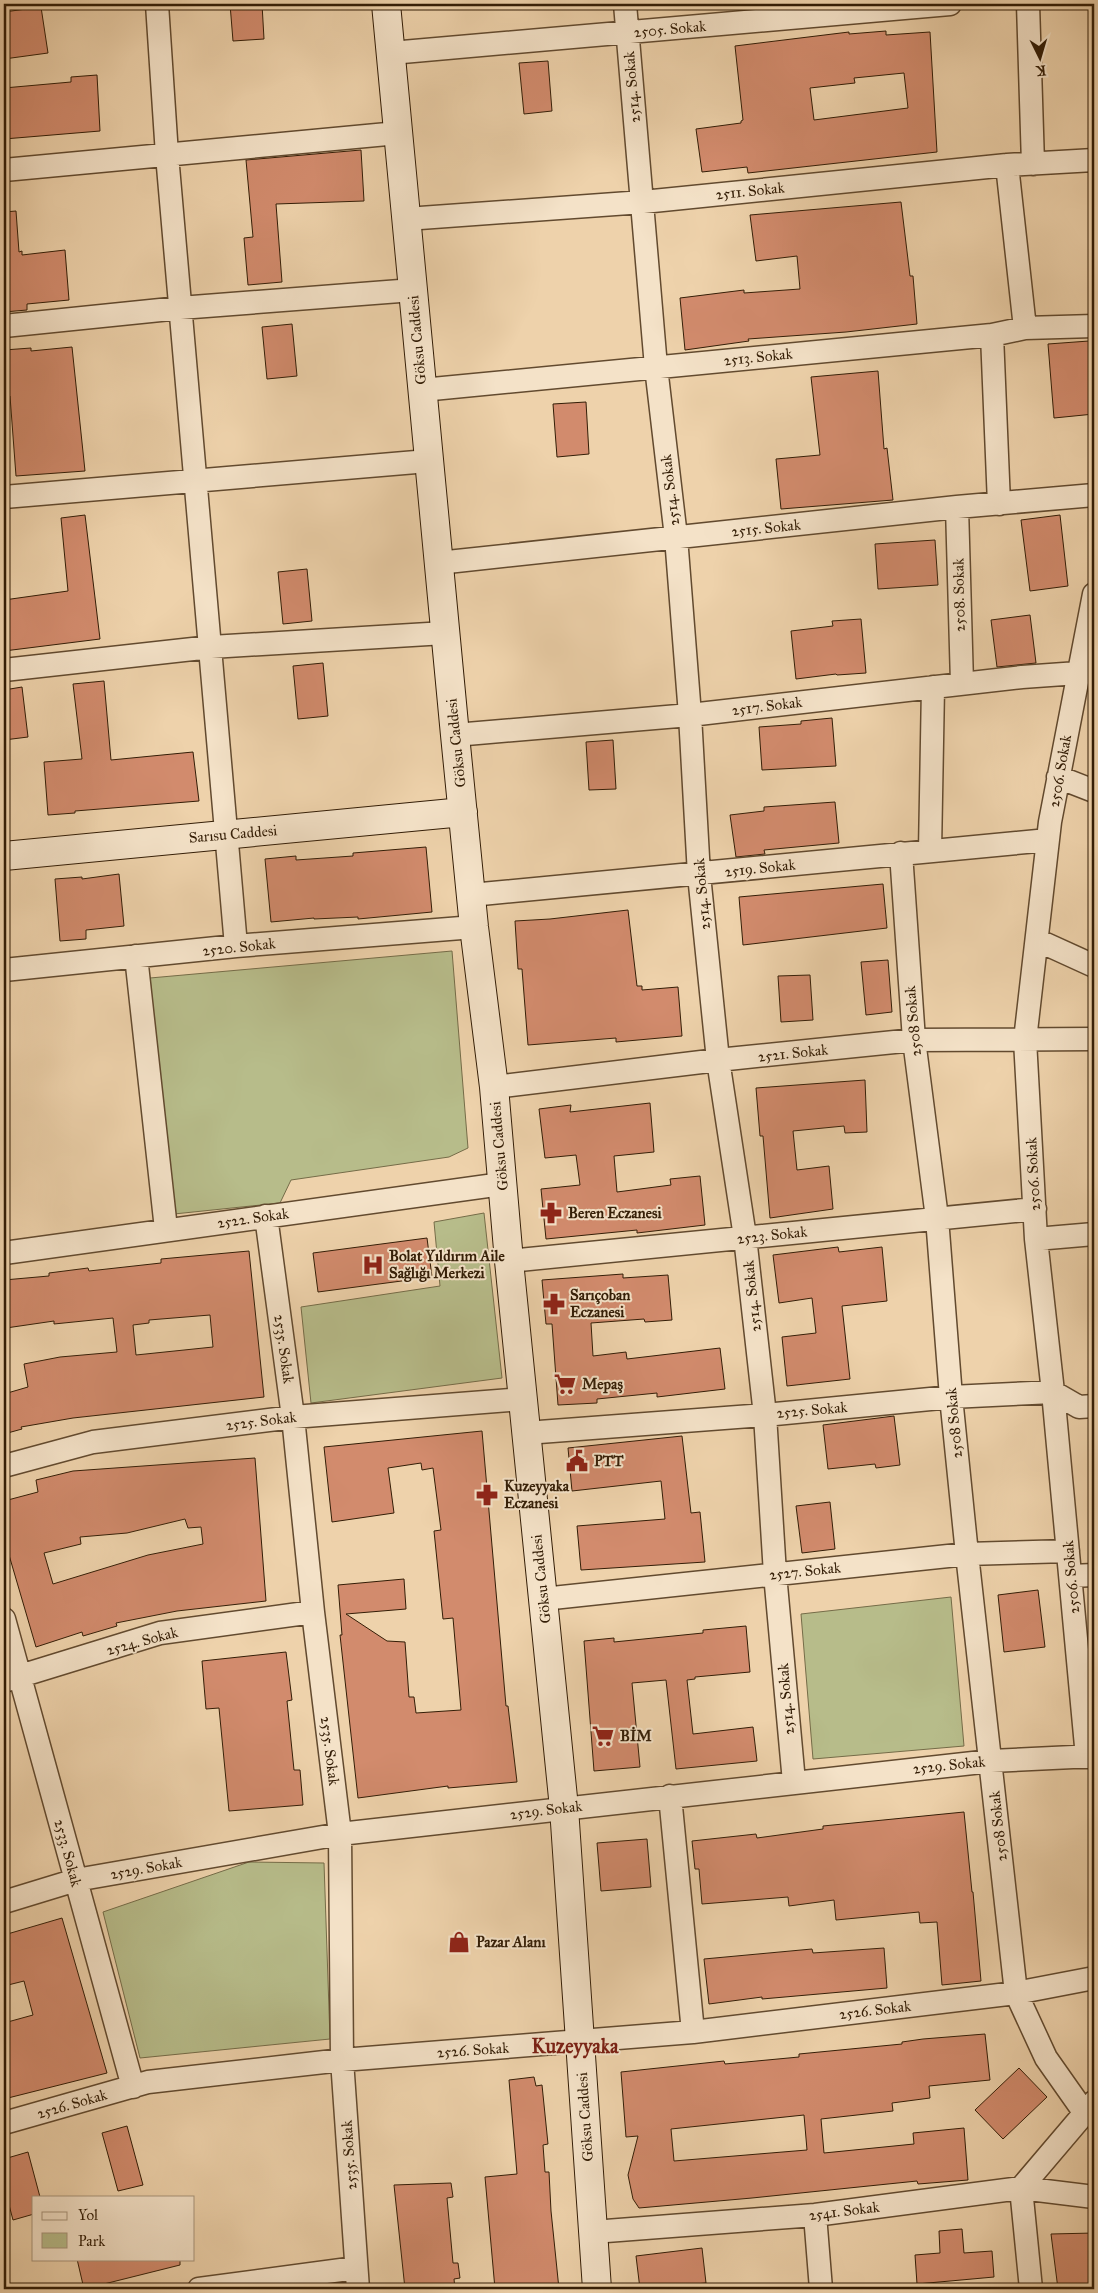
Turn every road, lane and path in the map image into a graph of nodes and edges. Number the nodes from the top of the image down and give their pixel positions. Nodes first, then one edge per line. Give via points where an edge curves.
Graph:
1 (157, 4) edge
2 (386, 4) edge
3 (625, 4) edge
4 (950, 4) edge
5 (1028, 4) edge
6 (627, 32) junction
7 (391, 53) junction
8 (398, 133) junction
9 (167, 155) junction
10 (1094, 160) edge
11 (1033, 164) junction
12 (1007, 166) junction
13 (4, 170) edge
14 (643, 202) junction
15 (406, 219) junction
16 (412, 290) junction
17 (180, 308) junction
18 (4, 326) edge
19 (1094, 326) edge
20 (1025, 328) junction
21 (992, 335) junction
22 (656, 367) junction
23 (422, 390) junction
24 (428, 462) junction
25 (196, 480) junction
26 (1094, 495) edge
27 (4, 497) edge
28 (999, 504) junction
29 (957, 507) junction
30 (676, 538) junction
31 (438, 563) junction
32 (1094, 594) edge
33 (1094, 599) edge
34 (445, 633) junction
35 (210, 647) junction
36 (4, 670) edge
37 (1078, 673) junction
38 (962, 683) junction
39 (933, 687) junction
40 (690, 715) junction
41 (455, 735) junction
42 (1058, 777) junction
43 (1094, 791) edge
44 (463, 812) junction
45 (227, 834) junction
46 (1048, 840) junction
47 (930, 851) junction
48 (901, 853) junction
49 (4, 856) edge
50 (699, 875) junction
51 (471, 895) junction
52 (474, 927) junction
53 (1037, 940) junction
54 (236, 946) junction
55 (136, 956) junction
56 (1094, 966) edge
57 (4, 970) edge
58 (1094, 1039) edge
59 (914, 1040) junction
60 (1025, 1040) junction
61 (718, 1060) junction
62 (494, 1087) junction
63 (502, 1184) junction
64 (1035, 1209) junction
65 (266, 1216) junction
66 (938, 1218) junction
67 (166, 1229) junction
68 (1094, 1234) edge
69 (745, 1238) junction
70 (1036, 1239) junction
71 (4, 1253) edge
72 (509, 1261) junction
73 (1053, 1392) junction
74 (951, 1397) junction
75 (523, 1399) junction
76 (1094, 1406) edge
77 (765, 1415) junction
78 (293, 1417) junction
79 (526, 1433) junction
80 (4, 1466) edge
81 (1068, 1551) junction
82 (967, 1554) junction
83 (775, 1574) junction
84 (1094, 1574) edge
85 (1071, 1576) junction
86 (543, 1599) junction
87 (313, 1612) junction
88 (4, 1619) edge
89 (12, 1679) edge
90 (1090, 1756) edge
91 (991, 1761) junction
92 (794, 1782) junction
93 (670, 1796) junction
94 (564, 1808) junction
95 (340, 1834) junction
96 (76, 1880) junction
97 (4, 1902) edge
98 (1094, 1978) edge
99 (1016, 1993) junction
100 (693, 2032) junction
101 (580, 2042) junction
102 (342, 2060) junction
103 (133, 2087) junction
104 (1089, 2107) edge
105 (4, 2123) edge
106 (1021, 2188) junction
107 (1094, 2197) edge
108 (815, 2215) junction
109 (593, 2232) junction
110 (357, 2278) edge
111 (199, 2289) edge
112 (597, 2289) edge
113 (821, 2289) edge
114 (1031, 2289) edge

1 - 9 street
2 - 7 street, Göksu Caddesi
3 - 6 street, 2514. Sokak
4 - 6 street, 2505. Sokak
5 - 11 street
6 - 7 street, 2505. Sokak
6 - 14 street, 2514. Sokak
7 - 8 street, Göksu Caddesi
8 - 9 street
8 - 15 street, Göksu Caddesi
9 - 13 street
9 - 17 street
10 - 11 street, 2511. Sokak
11 - 12 street, 2511. Sokak
12 - 14 street, 2511. Sokak
12 - 20 street
14 - 15 street, 2511. Sokak
14 - 22 street, 2514. Sokak
15 - 16 street, Göksu Caddesi
16 - 17 street
16 - 23 street, Göksu Caddesi
17 - 18 street
17 - 25 street
19 - 20 street, 2513. Sokak
20 - 21 street, 2513. Sokak
21 - 22 street, 2513. Sokak
21 - 28 street
22 - 23 street, 2513. Sokak
22 - 30 street, 2514. Sokak
23 - 24 street, Göksu Caddesi
24 - 25 street
24 - 31 street, Göksu Caddesi
25 - 27 street
25 - 35 street
26 - 28 street, 2515. Sokak
28 - 29 street, 2515. Sokak
29 - 30 street, 2515. Sokak
29 - 38 street, 2508. Sokak
30 - 31 street, 2515. Sokak
30 - 40 street, 2514. Sokak
31 - 34 street, Göksu Caddesi
32 - 33 street, 2506. Sokak
33 - 37 street, 2506. Sokak
34 - 35 street
34 - 41 street, Göksu Caddesi
35 - 36 street
35 - 45 street
37 - 38 street, 2517. Sokak
37 - 42 street, 2506. Sokak
38 - 39 street, 2517. Sokak
39 - 40 street, 2517. Sokak
39 - 47 street
40 - 41 street, 2517. Sokak
40 - 50 street, 2514. Sokak
41 - 44 street, Göksu Caddesi
42 - 43 street
42 - 46 street, 2506. Sokak
44 - 45 street, Sarısu Caddesi
44 - 51 street, Göksu Caddesi
45 - 49 street, Sarısu Caddesi
45 - 54 street
46 - 47 street, 2519. Sokak
46 - 53 street, 2506. Sokak
47 - 48 street, 2519. Sokak
48 - 50 street, 2519. Sokak
48 - 59 street, 2508 Sokak
50 - 51 street, 2519. Sokak
50 - 61 street, 2514. Sokak
51 - 52 street, Göksu Caddesi
52 - 54 street, 2520. Sokak
52 - 62 street, Göksu Caddesi
53 - 56 street
53 - 60 street, 2506. Sokak
54 - 55 street, 2520. Sokak
55 - 57 street, 2520. Sokak
55 - 67 street
58 - 60 street, 2521. Sokak
59 - 60 street, 2521. Sokak
59 - 61 street, 2521. Sokak
59 - 66 street, 2508 Sokak
60 - 64 street, 2506. Sokak
61 - 62 street, 2521. Sokak
61 - 69 street, 2514. Sokak
62 - 63 street, Göksu Caddesi
63 - 65 street, 2522. Sokak
63 - 72 street, Göksu Caddesi
64 - 66 street, 2523. Sokak
64 - 70 street, 2506. Sokak
65 - 67 street, 2522. Sokak
65 - 78 street, 2535. Sokak
66 - 69 street, 2523. Sokak
66 - 74 street, 2508 Sokak
67 - 71 street, 2522. Sokak
68 - 70 street
69 - 72 street, 2523. Sokak
69 - 77 street, 2514. Sokak
70 - 73 street, 2506. Sokak
72 - 75 street, Göksu Caddesi
73 - 74 street, 2525. Sokak
73 - 76 street via 1079,1407
73 - 81 street, 2506. Sokak
74 - 77 street, 2525. Sokak
74 - 82 street, 2508 Sokak
75 - 78 street, 2525. Sokak
75 - 79 street, Göksu Caddesi
77 - 79 street, 2525. Sokak
77 - 83 street, 2514. Sokak
78 - 80 street, 2525. Sokak via 93,1442
78 - 87 street, 2535. Sokak
79 - 86 street, Göksu Caddesi
81 - 82 street, 2527. Sokak
81 - 85 street, 2506. Sokak
82 - 83 street, 2527. Sokak
82 - 91 street, 2508 Sokak
83 - 86 street, 2527. Sokak
83 - 92 street, 2514. Sokak
84 - 85 street
85 - 90 street, 2506. Sokak
86 - 94 street, Göksu Caddesi
87 - 89 street, 2524. Sokak via 160,1633
87 - 95 street, 2535. Sokak
88 - 89 street, 2533. Sokak
89 - 96 street, 2533. Sokak
90 - 91 street, 2529. Sokak
91 - 92 street, 2529. Sokak
91 - 99 street, 2508 Sokak
92 - 93 street, 2529. Sokak
93 - 94 street, 2529. Sokak
93 - 100 street
94 - 95 street, 2529. Sokak
94 - 101 street, Göksu Caddesi
95 - 96 street, 2529. Sokak
95 - 102 street, 2535. Sokak
96 - 97 street, 2529. Sokak
96 - 103 street, 2533. Sokak
98 - 99 street, 2526. Sokak
99 - 100 street, 2526. Sokak
99 - 104 street, 2508 Sokak via 1046,2058
100 - 101 street, 2526. Sokak
101 - 102 street, 2526. Sokak
101 - 109 street, Göksu Caddesi
102 - 103 street, 2526. Sokak via 148,2082
102 - 110 street, 2535. Sokak
103 - 105 street, 2526. Sokak
104 - 106 street
106 - 107 street, 2541. Sokak
106 - 108 street, 2541. Sokak
106 - 114 street
108 - 109 street, 2541. Sokak
108 - 113 street
109 - 112 street, Göksu Caddesi
110 - 111 street

